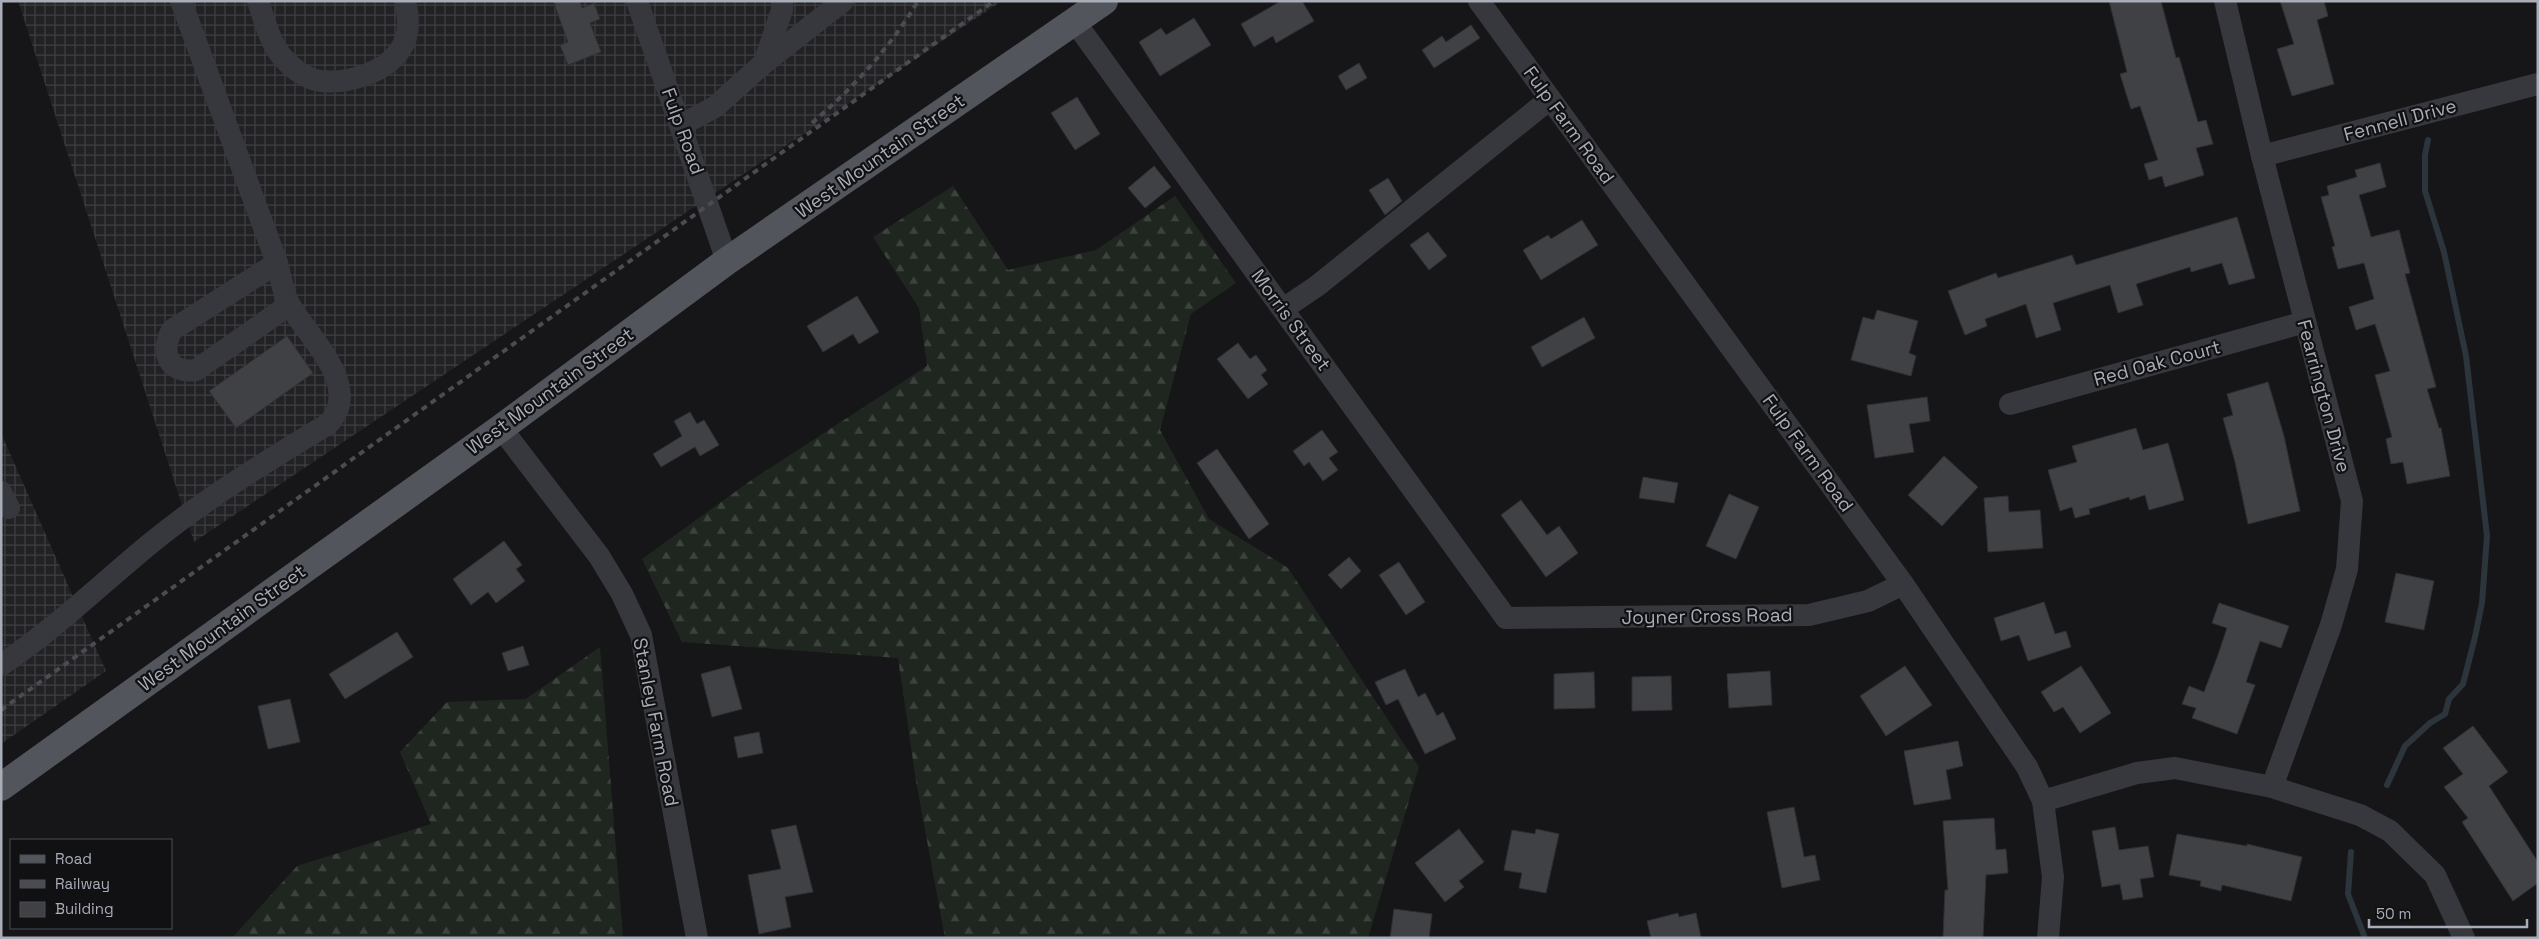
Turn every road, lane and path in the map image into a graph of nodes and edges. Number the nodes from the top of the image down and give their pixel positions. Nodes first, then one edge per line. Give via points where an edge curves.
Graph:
1 (180, 1) edge
2 (258, 1) edge
3 (405, 1) edge
4 (637, 1) edge
5 (782, 1) edge
6 (843, 1) edge
7 (1104, 1) edge
8 (1479, 1) edge
9 (2225, 1) edge
10 (1075, 22) junction
11 (764, 63) junction
12 (2538, 84) edge
13 (1550, 98) junction
14 (681, 125) junction
15 (2262, 156) junction
16 (728, 261) junction
17 (277, 263) junction
18 (289, 305) junction
19 (1283, 309) junction
20 (2305, 322) junction
21 (2010, 404) dead end
22 (501, 428) junction
23 (1903, 584) junction
24 (1506, 618) joint
25 (1, 665) edge
26 (1, 787) edge
27 (2272, 787) junction
28 (2042, 801) junction
29 (697, 938) edge
30 (2048, 938) edge
31 (2464, 938) edge

1 - 17 street
2 - 3 street via 271,38 284,59 297,71 319,81 363,76 386,64 400,50 407,33
4 - 14 street, Fulp Road
5 - 11 street via 782,10
6 - 11 street
7 - 10 main road, West Mountain Street
8 - 13 street, Fulp Farm Road
9 - 15 street, Fearrington Drive
10 - 16 main road, West Mountain Street
10 - 19 street, Morris Street
11 - 14 street via 715,107
12 - 15 street, Fennell Drive
13 - 19 street via 1332,274
13 - 23 street, Fulp Farm Road
14 - 16 street, Fulp Road
15 - 20 street, Fearrington Drive
16 - 22 main road, West Mountain Street
17 - 18 street
17 - 18 street via 172,330 165,343 167,355 173,366 184,372 196,370
18 - 25 street via 336,376 341,394 338,414 328,424 227,487 152,543 32,644
19 - 24 street, Morris Street
20 - 21 street, Red Oak Court
20 - 27 street, Fearrington Drive via 2352,501 2347,569 2332,625
22 - 26 main road, West Mountain Street
22 - 29 street, Stanley Farm Road via 599,556 641,635
23 - 24 street, Joyner Cross Road via 1868,601 1809,615
23 - 28 street, Fulp Farm Road via 2027,766
27 - 28 street via 2175,768 2137,773
27 - 31 street via 2360,815 2390,831 2436,875
28 - 30 street, Fulp Farm Road via 2053,877

